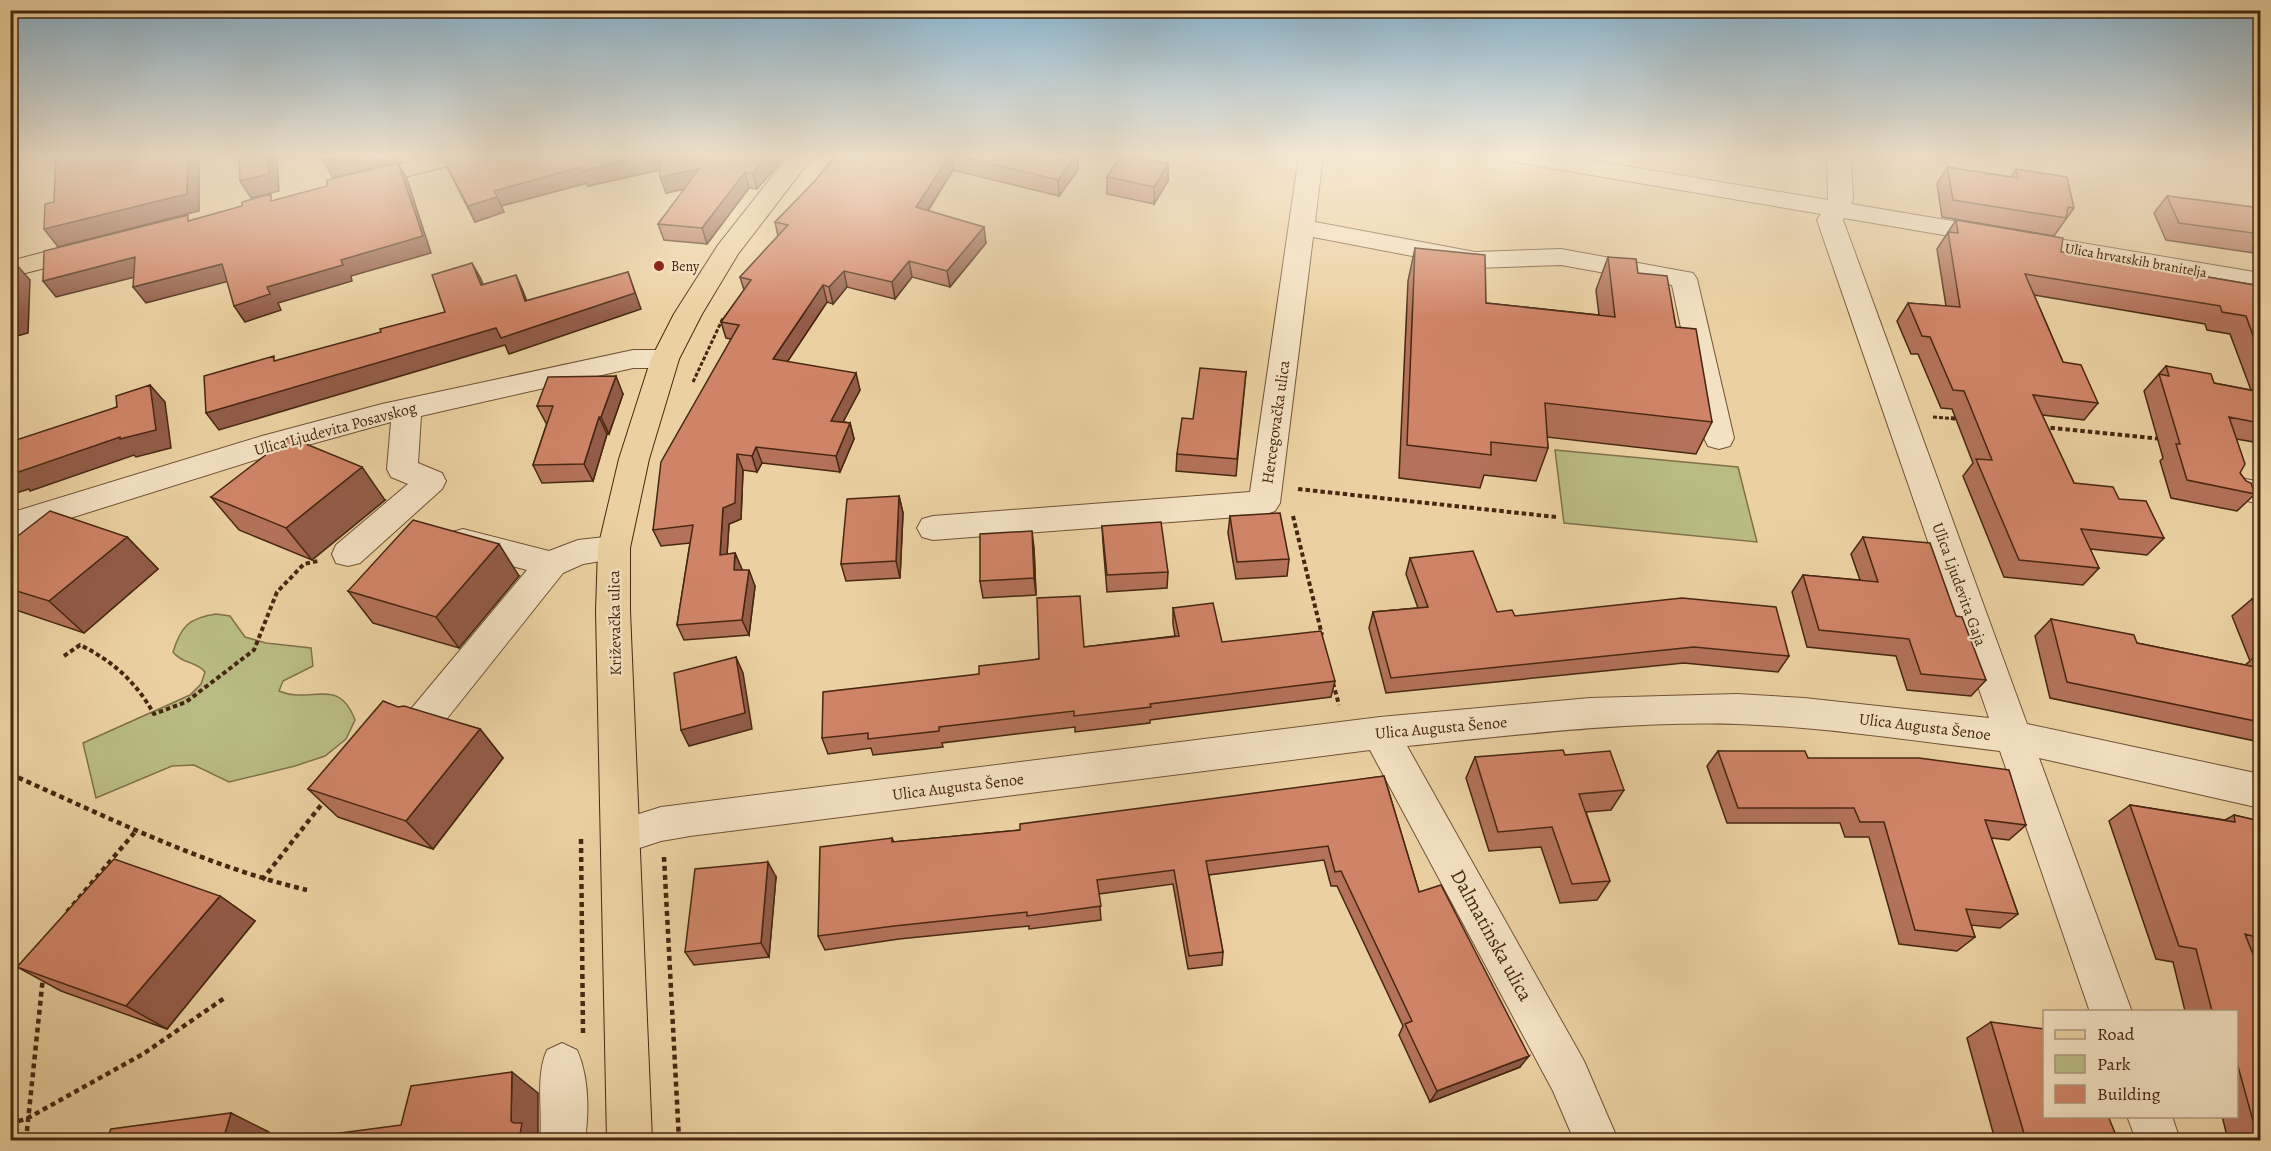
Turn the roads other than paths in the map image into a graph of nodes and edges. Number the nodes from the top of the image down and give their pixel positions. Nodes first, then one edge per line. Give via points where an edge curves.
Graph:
1 (760, 209) edge
2 (1304, 209) edge
3 (1835, 209) joint
4 (1301, 227) junction
5 (107, 244) edge
6 (10, 269) edge
7 (2260, 281) edge
8 (665, 358) junction
9 (407, 408) junction
10 (1719, 438) dead end
11 (10, 525) edge
12 (933, 528) dead end
13 (463, 541) edge
14 (614, 548) junction
15 (348, 554) road end
16 (551, 564) junction
17 (424, 720) edge
18 (1363, 735) junction
19 (2014, 737) junction
20 (2260, 791) edge
21 (621, 836) junction
22 (2111, 1010) edge
23 (562, 1065) dead end
24 (2150, 1118) edge
25 (562, 1140) edge
26 (629, 1140) edge
27 (1596, 1140) edge
28 (2158, 1140) edge

1 - 8 main road, Križevačka ulica via 727,251
2 - 4 street, Hercegovačka ulica
3 - 7 street, Ulica hrvatskih branitelja
3 - 19 street, Ulica Ljudevita Gaja via 1830,220
4 - 10 street via 1475,260 1561,257 1684,279
4 - 12 street, Hercegovačka ulica via 1263,503
5 - 6 main road
8 - 9 street, Ulica Ljudevita Posavskog via 633,359
8 - 14 main road, Križevačka ulica via 634,459
9 - 11 street, Ulica Ljudevita Posavskog via 262,447
9 - 15 street via 402,469 431,481
13 - 16 street
14 - 16 street via 578,552
14 - 21 main road, Križevačka ulica
16 - 17 street
18 - 19 street, Ulica Augusta Šenoe via 1590,713 1737,709 1860,718
18 - 21 street, Ulica Augusta Šenoe via 661,824
18 - 27 street, Dalmatinska ulica via 1569,1076
19 - 20 street, Ulica Augusta Šenoe
19 - 22 street, Ulica Ljudevita Gaja
21 - 26 main road, Križevačka ulica
23 - 25 street
24 - 28 street

